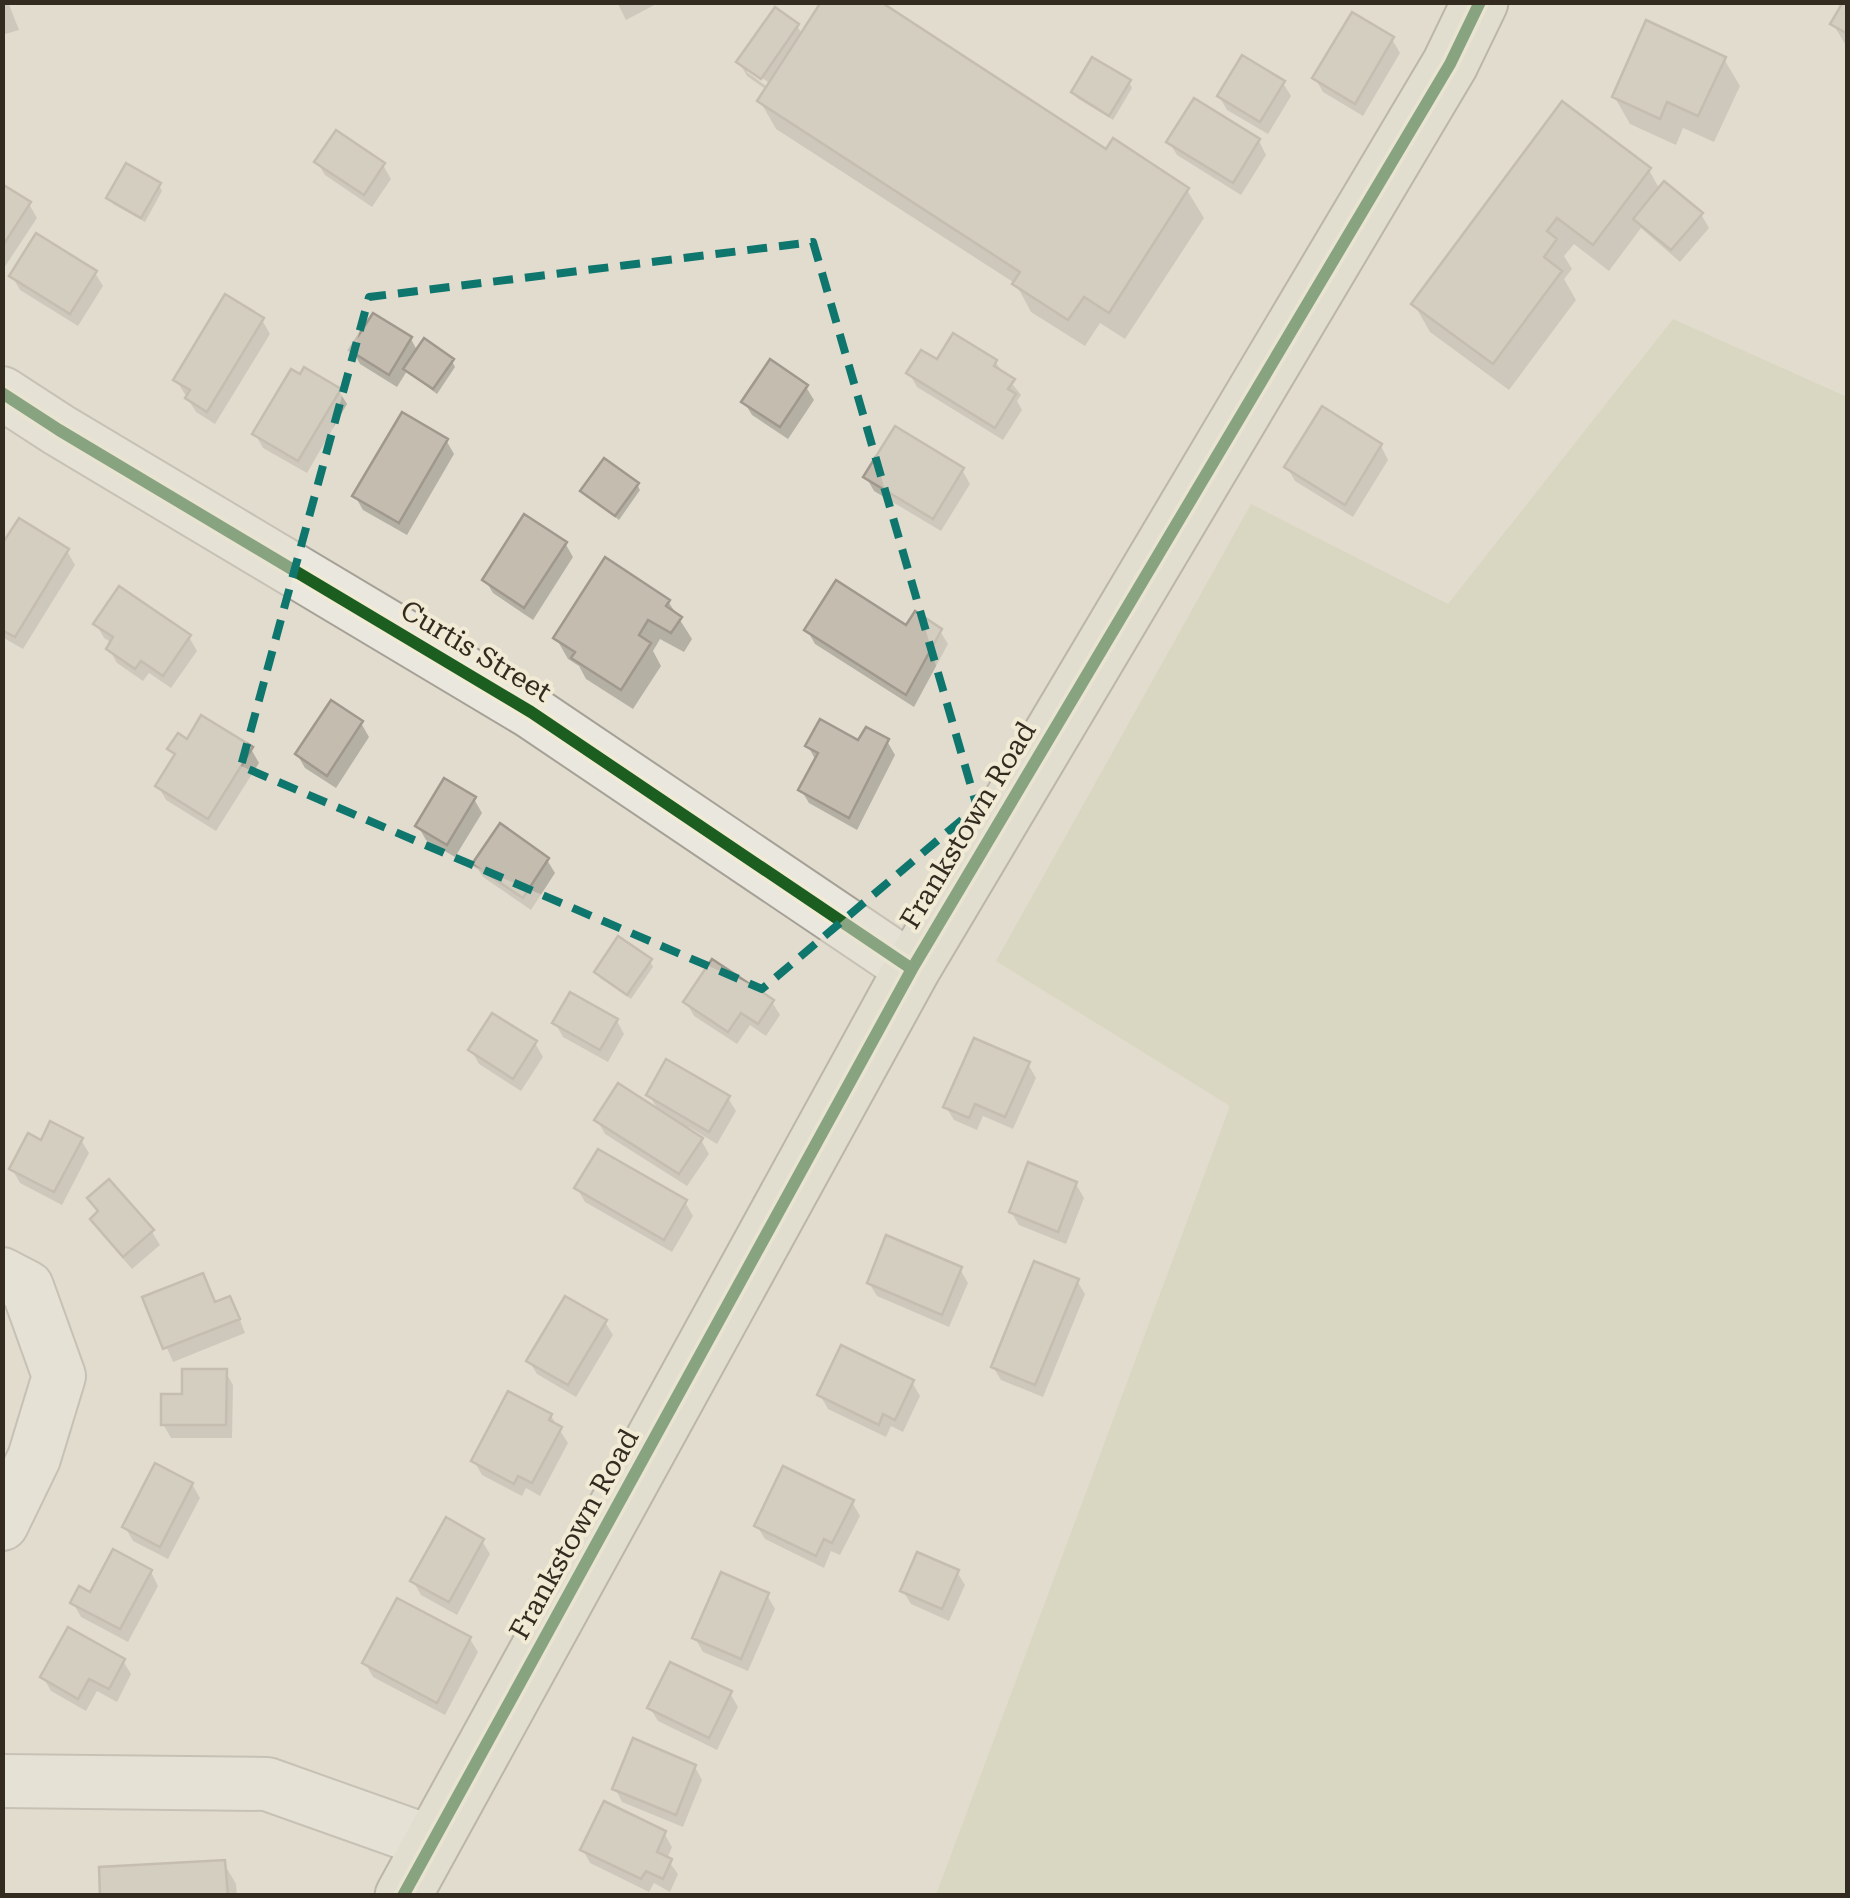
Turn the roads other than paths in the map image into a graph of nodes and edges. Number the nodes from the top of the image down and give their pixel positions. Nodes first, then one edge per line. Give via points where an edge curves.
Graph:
1 (1480, 2) edge
2 (2, 392) edge
3 (912, 969) junction
4 (2, 1274) edge
5 (2, 1524) edge
6 (2, 1781) edge
7 (432, 1844) junction
8 (403, 1896) edge

1 - 3 main road, Frankstown Road via 1450,64
2 - 3 street, Curtis Street via 532,712
3 - 7 main road, Frankstown Road
4 - 5 street via 28,1287 59,1376 34,1458
6 - 7 street via 267,1784
7 - 8 main road, Frankstown Road

